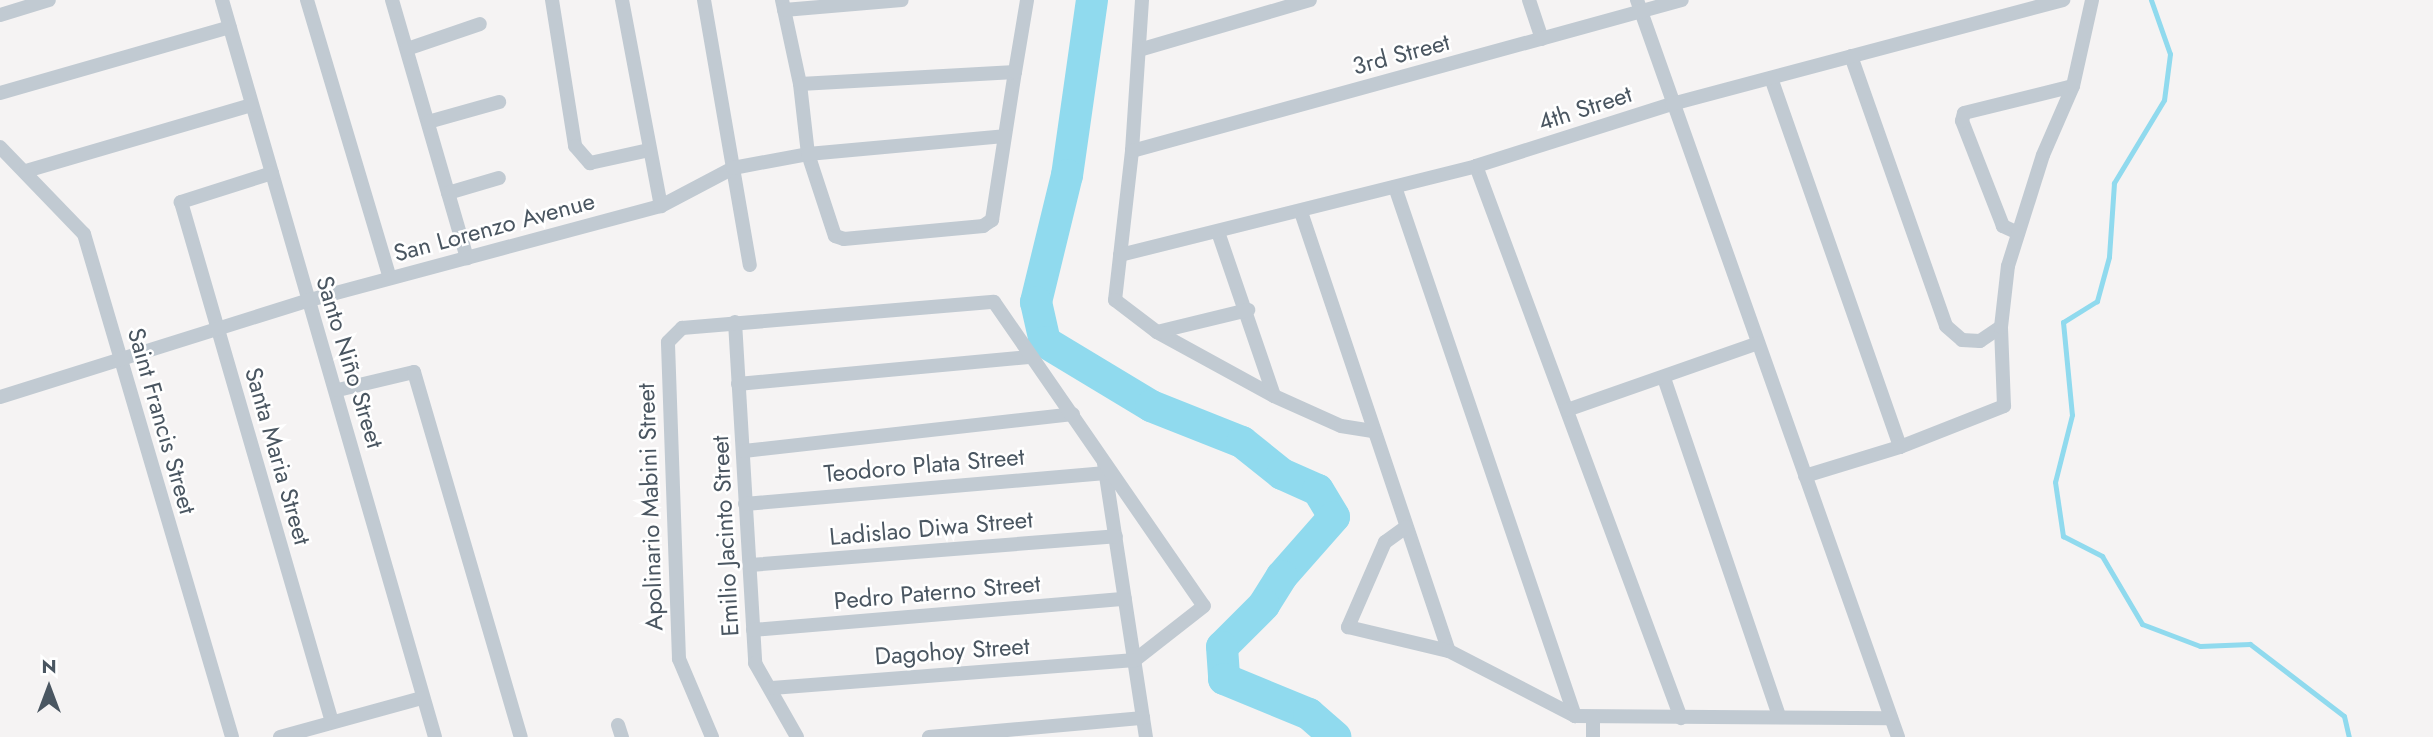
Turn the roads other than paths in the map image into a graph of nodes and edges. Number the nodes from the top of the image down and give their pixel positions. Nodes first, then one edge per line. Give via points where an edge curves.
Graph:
1 (49, 0) edge
2 (222, 0) edge
3 (307, 0) edge
4 (393, 0) edge
5 (552, 0) edge
6 (622, 0) edge
7 (704, 0) edge
8 (902, 0) edge
9 (1027, 0) edge
10 (1142, 0) edge
11 (1310, 0) edge
12 (1529, 0) edge
13 (1682, 0) edge
14 (2063, 0) edge
15 (2092, 0) edge
16 (783, 5) edge
17 (1638, 6) edge
18 (0, 15) edge
19 (480, 24) dead end
20 (230, 27) junction
21 (1542, 39) junction
22 (407, 48) junction
23 (1139, 50) junction
24 (1851, 56) junction
25 (1015, 72) junction
26 (1770, 78) junction
27 (800, 84) junction
28 (2073, 86) junction
29 (0, 93) edge
30 (499, 102) dead end
31 (1672, 104) junction
32 (251, 105) junction
33 (428, 122) junction
34 (1004, 136) junction
35 (0, 147) edge
36 (649, 150) junction
37 (1132, 150) junction
38 (808, 154) junction
39 (1476, 166) junction
40 (733, 168) junction
41 (26, 171) junction
42 (272, 173) junction
43 (499, 178) dead end
44 (1395, 187) junction
45 (448, 193) junction
46 (661, 206) junction
47 (1301, 212) junction
48 (1218, 232) junction
49 (2018, 233) junction
50 (1120, 256) junction
51 (467, 258) junction
52 (750, 265) dead end
53 (390, 278) junction
54 (306, 301) junction
55 (1248, 310) junction
56 (735, 322) junction
57 (2001, 327) junction
58 (218, 330) junction
59 (1157, 332) junction
60 (1758, 343) junction
61 (1029, 358) junction
62 (120, 361) junction
63 (1664, 378) junction
64 (737, 384) junction
65 (338, 390) junction
66 (1273, 396) junction
67 (0, 397) edge
68 (1567, 410) junction
69 (1073, 414) junction
70 (1373, 431) junction
71 (1900, 447) junction
72 (744, 451) junction
73 (1105, 466) junction
74 (1805, 476) junction
75 (745, 503) junction
76 (1406, 527) junction
77 (1116, 536) junction
78 (750, 565) junction
79 (1125, 599) junction
80 (753, 630) junction
81 (1449, 651) junction
82 (1135, 660) junction
83 (772, 688) junction
84 (422, 698) junction
85 (1779, 715) junction
86 (1575, 716) junction
87 (1593, 717) junction
88 (1143, 718) junction
89 (1682, 718) junction
90 (1891, 718) junction
91 (332, 722) junction
92 (232, 737) edge
93 (280, 737) edge
94 (435, 737) edge
95 (521, 737) edge
96 (712, 737) edge
97 (797, 737) edge
98 (929, 737) edge
99 (1146, 737) edge
100 (1593, 737) edge
101 (1898, 737) edge

1 - 18 street
2 - 20 street, Santo Niño Street
3 - 53 street
4 - 22 street
5 - 36 street via 575,146 590,163
6 - 36 street
7 - 40 street
8 - 16 street
9 - 25 street
10 - 23 street
11 - 23 street
12 - 21 street
13 - 17 street, 3rd Street
14 - 24 street, 4th Street
15 - 28 street
16 - 27 street
17 - 21 street, 3rd Street
17 - 31 street
19 - 22 street
20 - 29 street
20 - 32 street, Santo Niño Street
21 - 37 street, 3rd Street
22 - 33 street
23 - 37 street
24 - 26 street, 4th Street
24 - 57 street via 1946,326 1962,340 1980,341
25 - 27 street
25 - 34 street
26 - 31 street, 4th Street
26 - 71 street
27 - 38 street
28 - 49 street via 2043,155
28 - 49 street via 1964,113 1962,121 2003,226
30 - 33 street
31 - 39 street, 4th Street
31 - 60 street
32 - 41 street
32 - 42 street, Santo Niño Street
33 - 45 street
34 - 38 street, San Lorenzo Avenue
34 - 38 street via 992,220 983,226 844,239 831,229
35 - 41 street, Saint Francis Street
36 - 46 street
37 - 50 street
38 - 40 street, San Lorenzo Avenue
39 - 44 street, 4th Street
39 - 68 street
40 - 46 street, San Lorenzo Avenue
40 - 52 street
41 - 62 street, Saint Francis Street via 84,234
42 - 54 street, Santo Niño Street
42 - 58 street, Santa Maria Street via 181,202
43 - 45 street
44 - 47 street, 4th Street
44 - 86 street
45 - 51 street
46 - 51 street, San Lorenzo Avenue
47 - 48 street, 4th Street
47 - 70 street
48 - 50 street, 4th Street
48 - 55 street
49 - 57 street via 2008,266
50 - 59 street via 1115,300
51 - 53 street, San Lorenzo Avenue
53 - 54 street, San Lorenzo Avenue
54 - 58 street, San Lorenzo Avenue
54 - 65 street, Santo Niño Street
55 - 59 street
55 - 66 street
56 - 61 street, Apolinario Mabini Street via 994,302
56 - 64 street, Emilio Jacinto Street
56 - 96 street, Apolinario Mabini Street via 682,328 668,342 679,659
57 - 71 street via 2004,405
58 - 62 street, San Lorenzo Avenue
58 - 91 street, Santa Maria Street
59 - 66 street
60 - 63 street
60 - 74 street
61 - 64 street
61 - 69 street
62 - 67 street, San Lorenzo Avenue
62 - 92 street, Saint Francis Street
63 - 68 street
63 - 85 street
64 - 72 street, Emilio Jacinto Street
65 - 84 street, Santo Niño Street
65 - 95 street via 414,372
66 - 70 street via 1341,426
68 - 89 street
69 - 72 street
69 - 73 street
70 - 76 street
71 - 74 street
72 - 75 street, Emilio Jacinto Street
73 - 75 street, Teodoro Plata Street
73 - 77 street
73 - 82 street via 1204,606
74 - 90 street
75 - 78 street, Emilio Jacinto Street
76 - 81 street
76 - 81 street via 1385,542 1348,626
77 - 78 street, Ladislao Diwa Street
77 - 79 street
78 - 80 street, Emilio Jacinto Street
79 - 80 street, Pedro Paterno Street
79 - 82 street
80 - 83 street, Emilio Jacinto Street via 755,663
81 - 86 street
82 - 83 street, Dagohoy Street
82 - 88 street
83 - 97 street, Emilio Jacinto Street
84 - 91 street
84 - 94 street, Santo Niño Street
85 - 89 street
85 - 90 street
86 - 87 street
87 - 89 street
87 - 100 street
88 - 98 street
88 - 99 street
90 - 101 street
91 - 93 street

